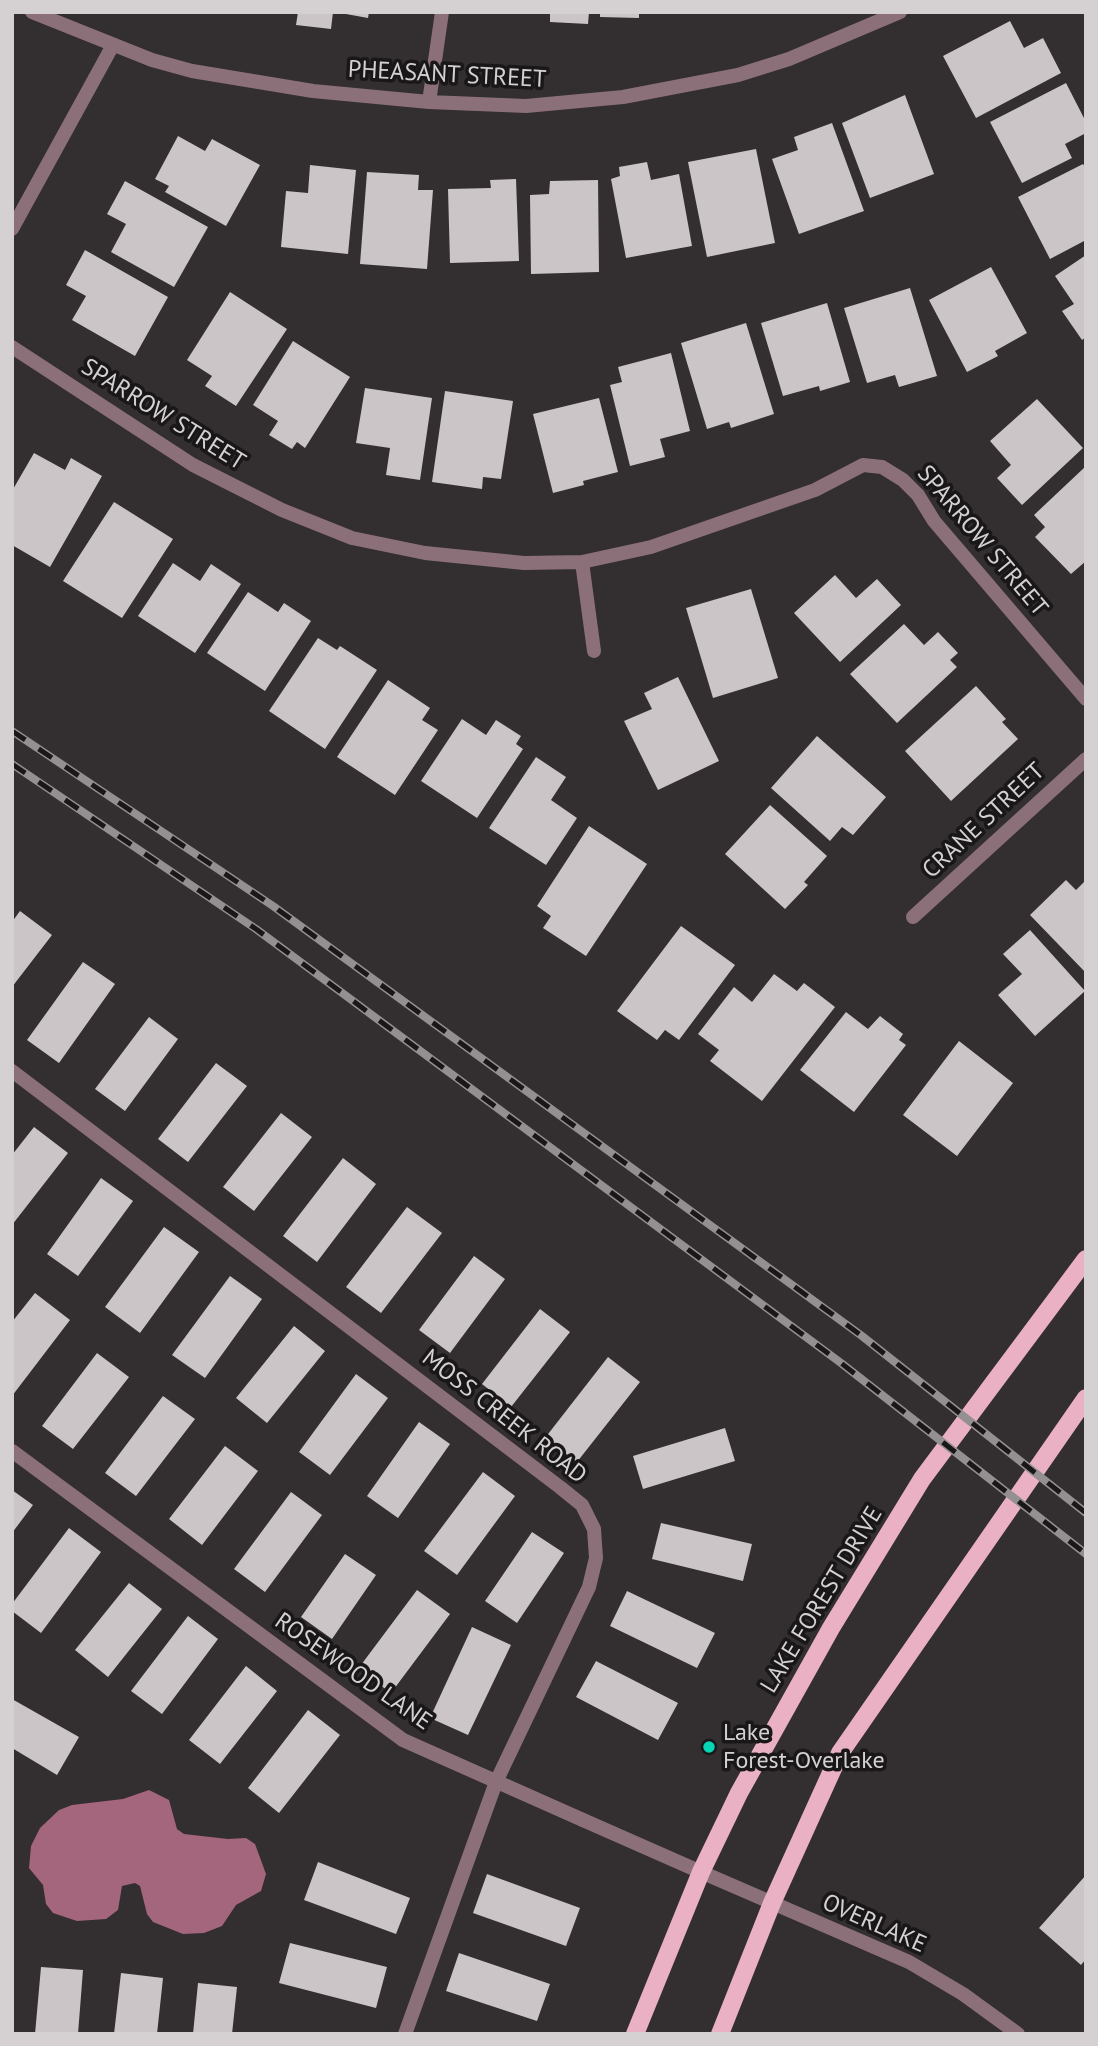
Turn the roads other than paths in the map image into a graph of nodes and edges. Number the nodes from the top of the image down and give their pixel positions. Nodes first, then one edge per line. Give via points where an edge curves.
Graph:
1 (33, 12) edge
2 (442, 12) edge
3 (900, 12) edge
4 (113, 45) junction
5 (429, 102) junction
6 (12, 229) edge
7 (12, 347) edge
8 (582, 562) junction
9 (594, 652) dead end
10 (1086, 699) edge
11 (1086, 759) edge
12 (913, 918) dead end
13 (12, 1071) edge
14 (1086, 1259) edge
15 (1086, 1398) edge
16 (12, 1451) edge
17 (496, 1782) junction
18 (701, 1872) junction
19 (772, 1903) junction
20 (405, 2034) edge
21 (635, 2034) edge
22 (720, 2034) edge
23 (1018, 2034) edge

1 - 4 street, PHEASANT STREET
2 - 5 street
3 - 5 street, PHEASANT STREET via 789,59 688,87 526,106
4 - 5 street, PHEASANT STREET via 192,71 313,91
4 - 6 street
7 - 8 street, SPARROW STREET via 193,465 282,510 352,538 475,559 524,564
8 - 9 street
8 - 10 street, SPARROW STREET via 651,547 816,490 863,465 883,467 918,495 934,521
11 - 12 street, CRANE STREET
13 - 17 street, MOSS CREEK ROAD via 582,1505 594,1529 596,1558 589,1587
14 - 18 main road, LAKE FOREST DRIVE via 922,1479 738,1793
15 - 19 main road via 840,1752
16 - 17 street, ROSEWOOD LANE via 403,1740
17 - 18 street, ROSEWOOD LANE
17 - 20 street, MOSS CREEK ROAD
18 - 19 street, OVERLAKE
18 - 21 main road, LAKE FOREST DRIVE
19 - 22 main road
19 - 23 street, OVERLAKE via 909,1962

